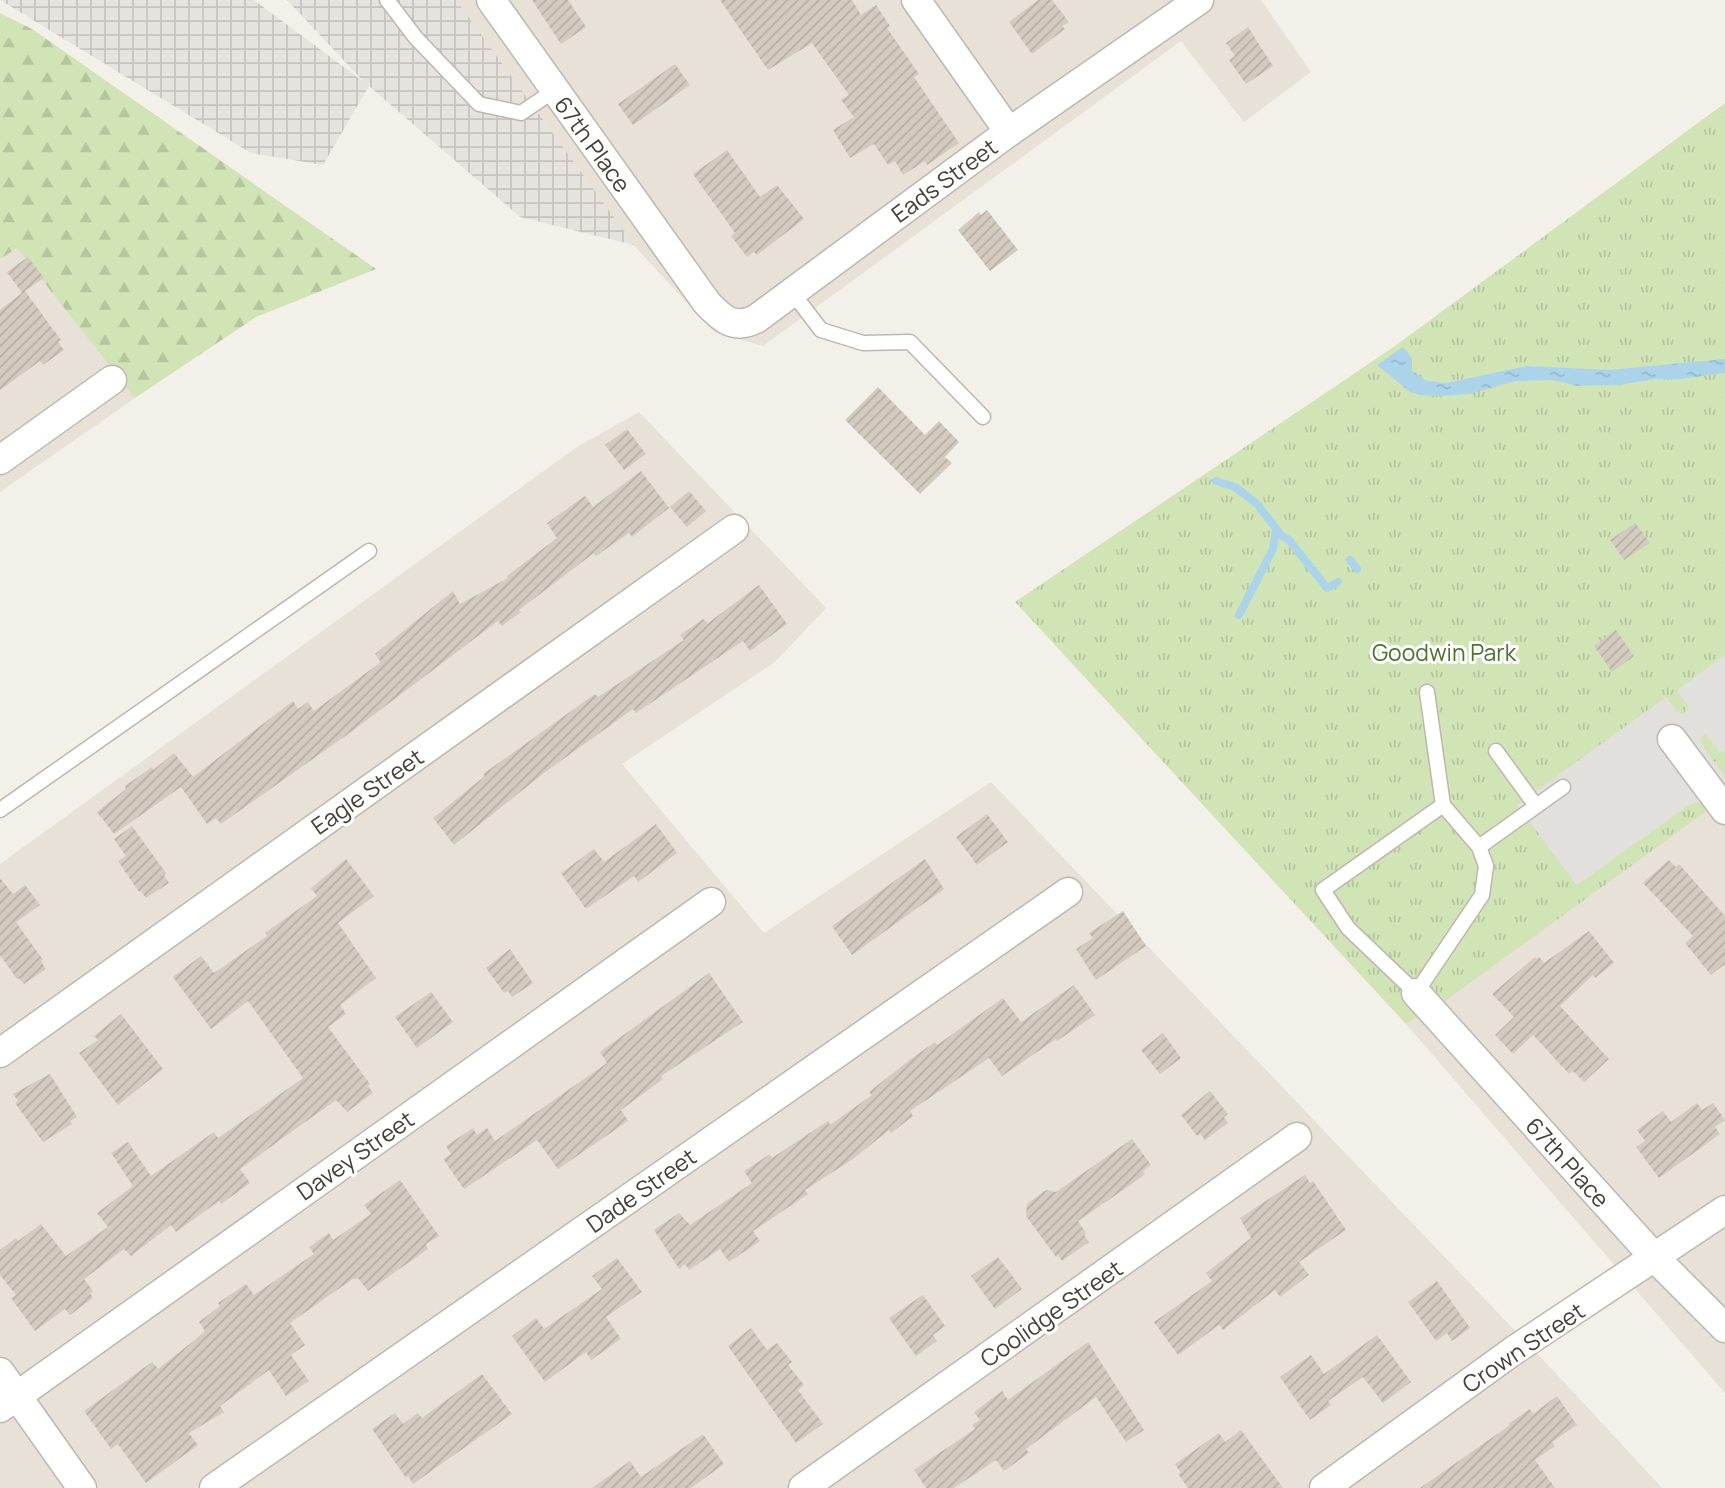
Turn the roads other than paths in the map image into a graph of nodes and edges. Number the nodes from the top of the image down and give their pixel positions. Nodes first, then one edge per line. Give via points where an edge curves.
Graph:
1 (387, 0) edge
2 (491, 0) edge
3 (916, 0) edge
4 (1199, 0) edge
5 (555, 90) junction
6 (1009, 132) junction
7 (695, 287) joint
8 (792, 292) junction
9 (112, 380) dead end
10 (983, 417) dead end
11 (0, 460) edge
12 (734, 529) dead end
13 (369, 551) dead end
14 (1427, 692) dead end
15 (1672, 739) dead end
16 (1496, 751) dead end
17 (1563, 787) dead end
18 (1443, 805) junction
19 (1536, 806) junction
20 (0, 810) edge
21 (1725, 810) edge
22 (1479, 847) junction
23 (1068, 892) dead end
24 (711, 902) dead end
25 (1416, 993) junction
26 (0, 1053) edge
27 (1297, 1137) dead end
28 (1725, 1210) edge
29 (1655, 1258) junction
30 (1725, 1328) edge
31 (0, 1372) edge
32 (8, 1402) edge
33 (82, 1488) edge
34 (214, 1488) edge
35 (803, 1488) edge
36 (1324, 1488) edge

1 - 5 lane via 416,38 480,104 521,113
2 - 5 street, 67th Place
3 - 6 street
4 - 6 street, Eads Street
5 - 7 street, 67th Place
6 - 8 street, Eads Street
7 - 8 street, Eads Street via 720,317 734,324 748,323
8 - 10 lane via 821,330 863,343 910,342
9 - 11 street
12 - 26 street, Eagle Street
13 - 20 lane
14 - 18 lane
15 - 21 street
16 - 19 lane
17 - 19 lane
18 - 22 lane
18 - 25 lane via 1323,890 1348,928
19 - 22 lane
22 - 25 lane via 1486,866 1482,895
23 - 34 street, Dade Street
24 - 32 street, Davey Street
25 - 29 street, 67th Place
27 - 35 street, Coolidge Street
28 - 29 street, Crown Street
29 - 30 street, 67th Place
29 - 36 street, Crown Street via 1513,1352
31 - 32 street
32 - 33 street

